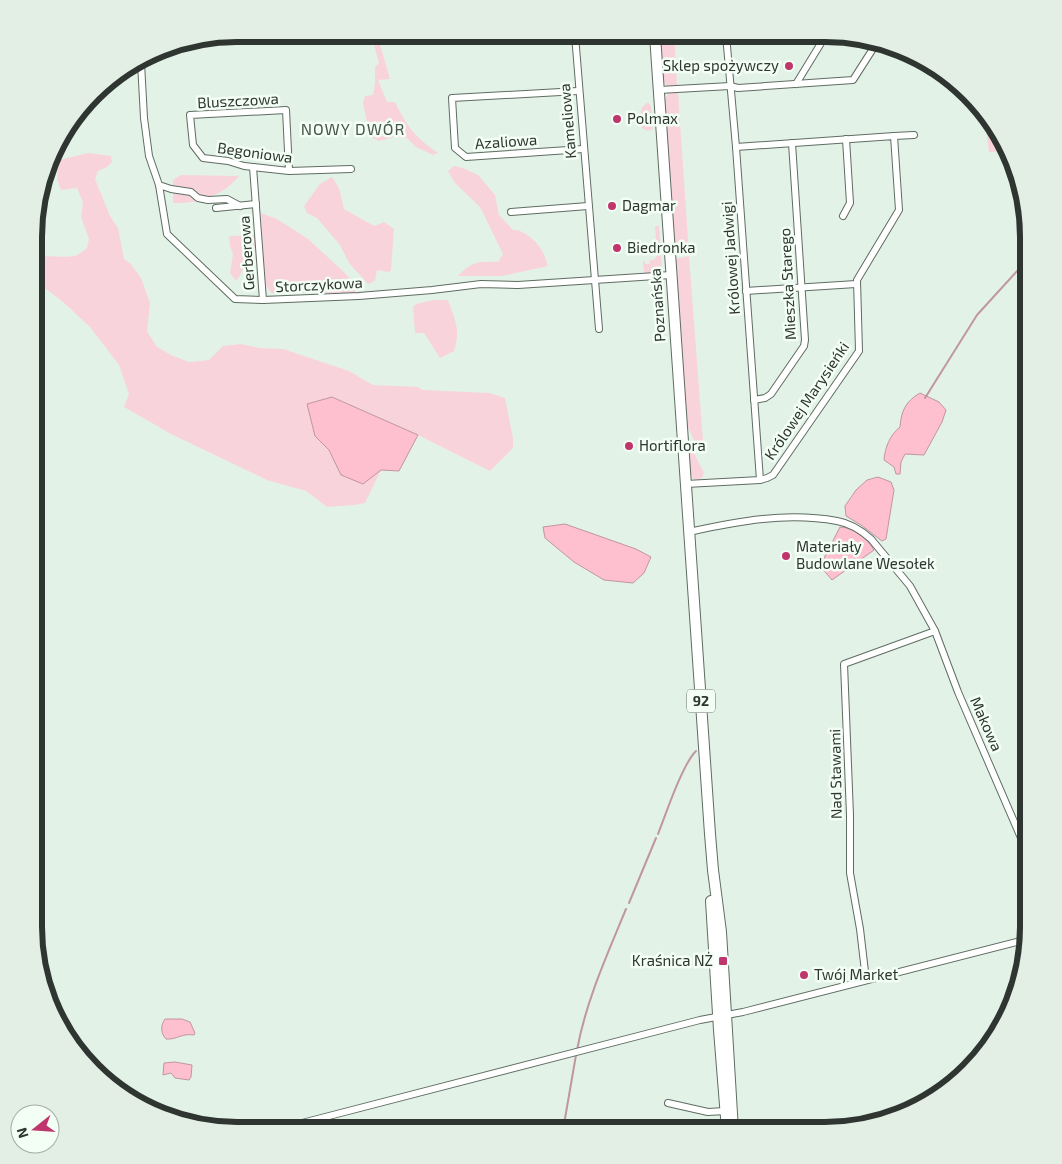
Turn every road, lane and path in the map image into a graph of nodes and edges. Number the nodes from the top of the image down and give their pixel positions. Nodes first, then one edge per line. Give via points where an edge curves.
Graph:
1 (575, 42) edge
2 (656, 42) edge
3 (727, 42) edge
4 (822, 42) edge
5 (873, 49) edge
6 (141, 68) edge
7 (796, 84) junction
8 (730, 86) junction
9 (659, 90) junction
10 (578, 91) junction
11 (190, 116) joint
12 (914, 135) dead end
13 (894, 136) junction
14 (846, 139) junction
15 (792, 143) junction
16 (736, 147) junction
17 (583, 149) junction
18 (253, 167) junction
19 (351, 169) dead end
20 (289, 171) junction
21 (160, 185) junction
22 (256, 204) junction
23 (240, 206) junction
24 (588, 206) junction
25 (216, 208) dead end
26 (511, 212) dead end
27 (843, 216) dead end
28 (671, 276) junction
29 (594, 279) junction
30 (856, 284) junction
31 (802, 287) junction
32 (746, 291) junction
33 (263, 300) junction
34 (599, 329) dead end
35 (754, 400) junction
36 (760, 480) junction
37 (686, 484) junction
38 (689, 532) junction
39 (935, 631) junction
40 (1020, 836) edge
41 (1019, 941) edge
42 (866, 980) junction
43 (722, 1016) junction
44 (668, 1103) dead end
45 (725, 1111) junction
46 (306, 1122) edge
47 (726, 1122) edge
48 (732, 1122) edge

1 - 10 street, Kameliowa
2 - 9 main road, Poznańska / 92
3 - 8 street, Królowej Jadwigi
4 - 7 street
5 - 7 street via 853,80
6 - 21 street, Storczykowa via 149,156
7 - 8 street
8 - 9 street
8 - 16 street, Królowej Jadwigi
9 - 28 main road, Poznańska / 92
10 - 17 street, Kameliowa
10 - 17 street, Azaliowa via 452,98 455,148 466,157
11 - 18 street, Begoniowa via 193,145 203,158
11 - 20 street, Bluszczowa via 286,110
12 - 13 street
13 - 14 street
13 - 30 street, Królowej Marysieńki via 899,210
14 - 15 street
14 - 27 street via 850,203
15 - 16 street
15 - 31 street, Mieszka Starego
16 - 32 street, Królowej Jadwigi
17 - 24 street, Kameliowa
18 - 20 street, Begoniowa
18 - 22 street, Gerberowa
19 - 20 street, Begoniowa
21 - 23 street via 191,192 203,199 227,199
21 - 33 street, Storczykowa via 167,234 236,299
22 - 23 street, Gerberowa
22 - 33 street, Gerberowa
23 - 25 street, Gerberowa
24 - 26 street
24 - 29 street, Kameliowa
28 - 29 street, Storczykowa
28 - 37 main road, Poznańska / 92
29 - 33 street, Storczykowa
29 - 34 street, Kameliowa
30 - 31 street
30 - 36 street, Królowej Marysieńki via 859,351 772,475
31 - 32 street
31 - 35 street, Mieszka Starego via 804,346 768,397
32 - 35 street, Królowej Jadwigi
35 - 36 street, Królowej Jadwigi
36 - 37 street
37 - 38 main road, 92
38 - 39 street, Makowa via 765,518 807,518 844,523 863,532 879,546 910,586
38 - 43 main road, 92 via 713,870 712,919
39 - 40 street, Makowa via 963,705
39 - 42 street, Nad Stawami via 844,664 850,873
41 - 42 street
42 - 43 street
43 - 45 main road, 92
43 - 46 street
43 - 48 main road, 92
44 - 45 street via 708,1112
45 - 47 main road, 92

